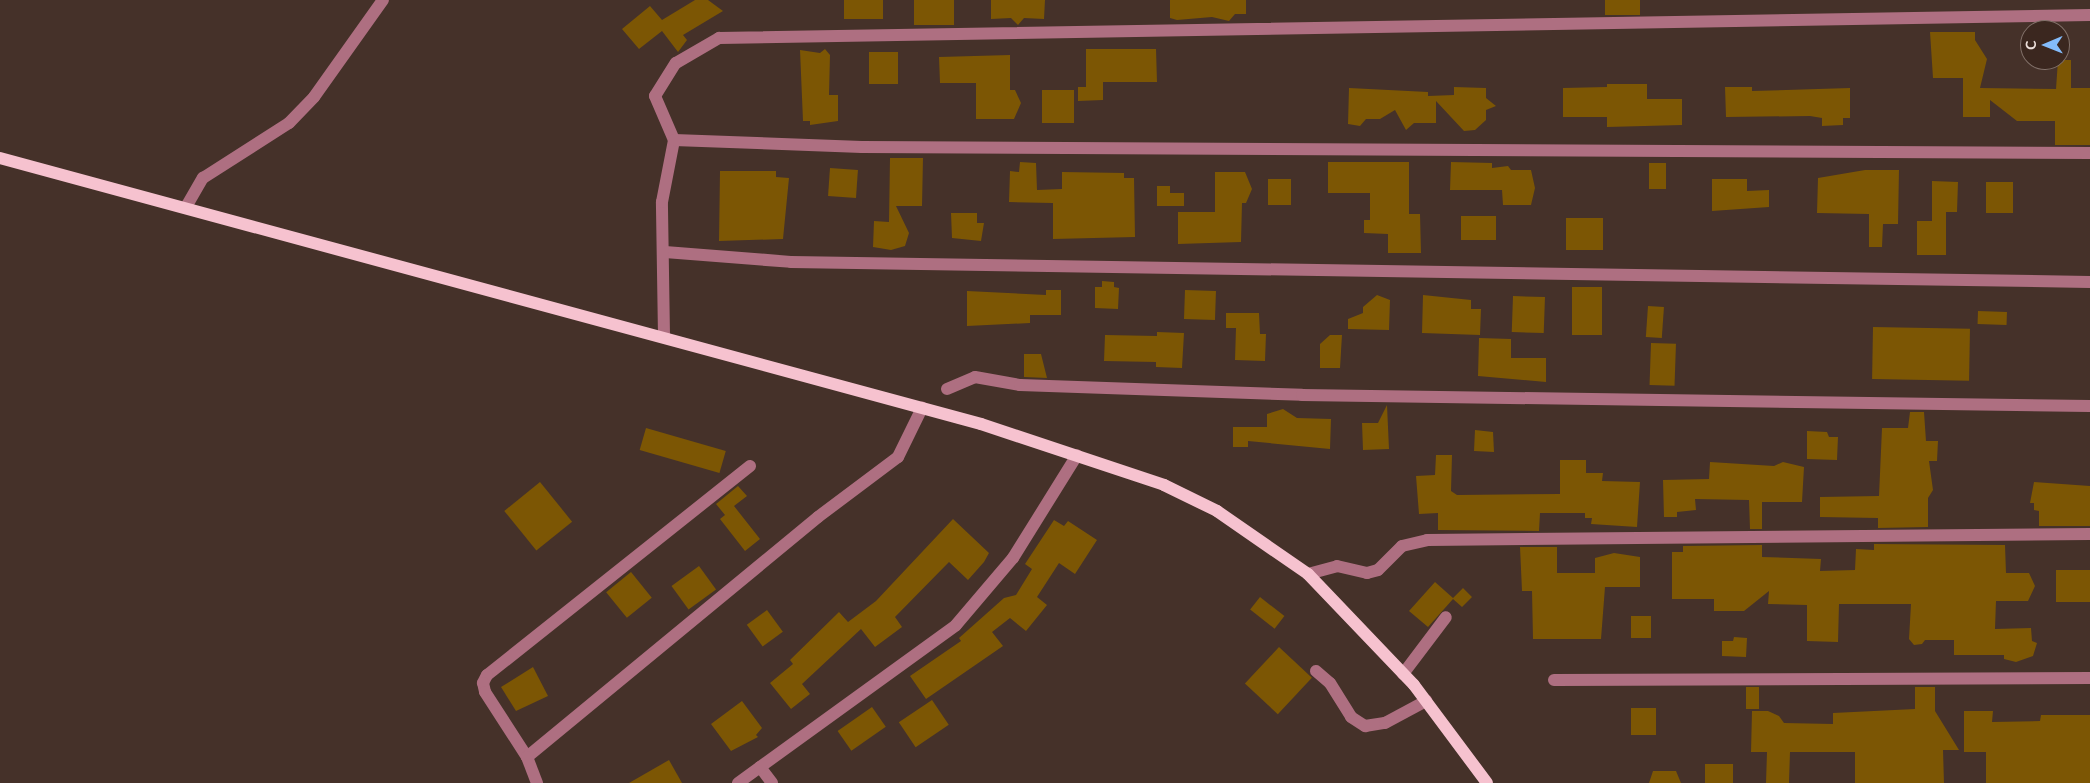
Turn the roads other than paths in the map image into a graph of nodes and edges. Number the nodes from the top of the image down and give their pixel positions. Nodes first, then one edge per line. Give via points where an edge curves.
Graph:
1 (383, 0) edge
2 (2090, 15) edge
3 (674, 140) junction
4 (2090, 153) edge
5 (0, 158) edge
6 (186, 207) junction
7 (664, 252) junction
8 (2090, 282) edge
9 (664, 336) junction
10 (947, 389) dead end
11 (2090, 406) edge
12 (922, 408) junction
13 (1077, 454) junction
14 (750, 466) dead end
15 (2090, 534) edge
16 (1308, 574) junction
17 (1446, 617) dead end
18 (1316, 671) dead end
19 (1403, 674) junction
20 (2090, 678) edge
21 (1554, 680) dead end
22 (1426, 701) junction
23 (527, 757) junction
24 (760, 767) junction
25 (537, 783) edge
26 (738, 783) edge
27 (772, 783) edge
28 (1487, 783) edge

1 - 6 street via 314,97 295,117 253,148 203,178
2 - 3 street via 719,38 676,63 655,96
3 - 4 street via 948,148
3 - 7 street via 662,202
5 - 6 main road
6 - 9 main road
7 - 8 street via 791,262
7 - 9 street
9 - 12 main road
10 - 11 street via 974,377 1020,385 1302,395
12 - 13 main road
12 - 23 street via 898,458 818,517
13 - 16 main road via 1164,485 1217,511
13 - 24 street via 1013,558 956,625
14 - 23 street via 487,675 483,683 485,692
15 - 16 street via 1427,540 1402,546 1378,570 1367,573 1337,566
16 - 19 main road
17 - 19 street
18 - 22 street via 1330,683 1351,717 1365,726 1385,723
19 - 22 main road
20 - 21 street
22 - 28 main road
23 - 25 street
24 - 26 street
24 - 27 street

